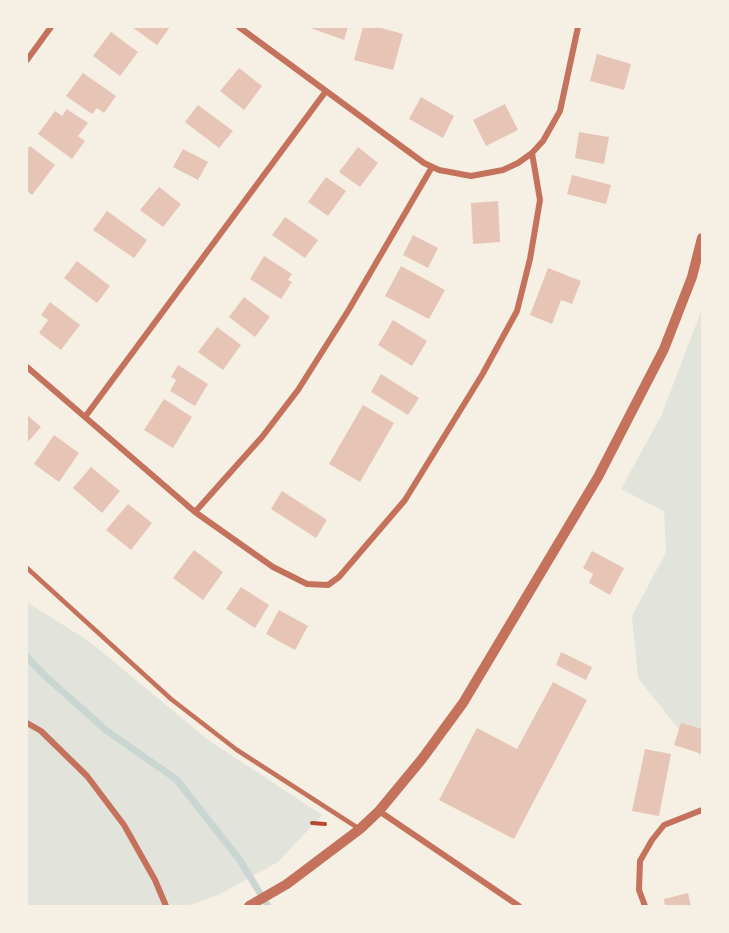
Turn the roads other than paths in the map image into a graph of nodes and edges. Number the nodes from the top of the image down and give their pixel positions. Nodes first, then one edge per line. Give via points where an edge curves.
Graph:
1 (51, 27) edge
2 (239, 27) edge
3 (578, 27) edge
4 (27, 60) edge
5 (326, 91) junction
6 (532, 153) junction
7 (432, 167) junction
8 (702, 238) edge
9 (27, 367) edge
10 (85, 417) junction
11 (195, 512) junction
12 (27, 568) edge
13 (27, 723) edge
14 (702, 810) edge
15 (379, 811) junction
16 (360, 829) junction
17 (166, 906) edge
18 (249, 906) edge
19 (519, 906) edge
20 (645, 906) edge

1 - 4 street
2 - 5 street
3 - 6 street via 560,111 553,127
5 - 7 street
5 - 10 street
6 - 7 street via 487,174 455,174
6 - 11 street via 540,200 518,311 405,500 339,578 328,585 307,584 273,567
7 - 11 street via 298,390
8 - 15 street via 692,277 664,349 598,477 463,703
9 - 10 street
10 - 11 street
12 - 16 lane via 171,699 237,750
13 - 17 street via 41,731 87,776 124,825 156,880
14 - 20 street via 664,825 652,840 640,861 639,890
15 - 16 street
15 - 19 street
16 - 18 street via 287,884

